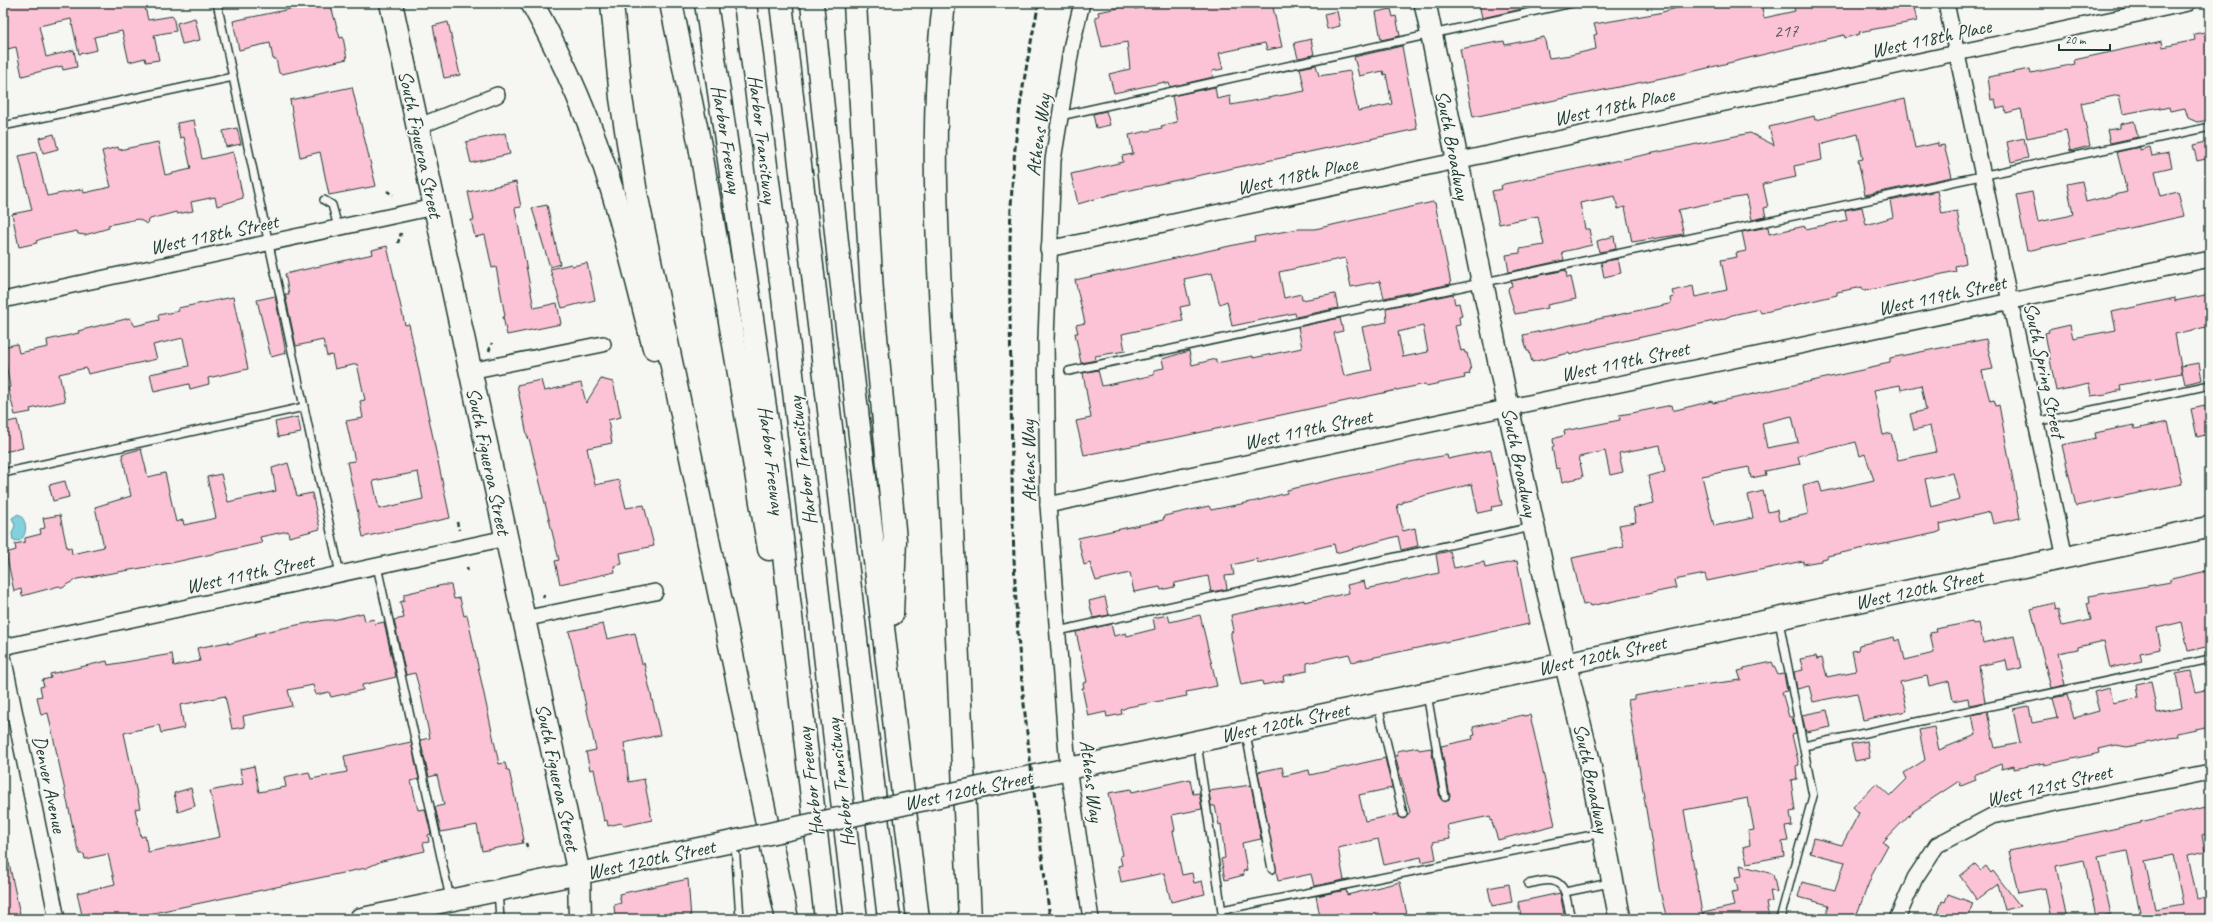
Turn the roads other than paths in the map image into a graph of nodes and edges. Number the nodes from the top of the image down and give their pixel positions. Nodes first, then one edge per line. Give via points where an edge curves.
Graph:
1 (216, 3) edge
2 (391, 3) edge
3 (532, 3) edge
4 (612, 3) edge
5 (671, 3) edge
6 (706, 3) edge
7 (745, 3) edge
8 (781, 3) edge
9 (812, 3) edge
10 (855, 3) edge
11 (859, 3) edge
12 (944, 3) edge
13 (1082, 3) edge
14 (1425, 3) edge
15 (1572, 3) edge
16 (1946, 3) edge
17 (2188, 3) edge
18 (1431, 33) junction
19 (859, 50) junction
20 (1957, 53) junction
21 (233, 77) junction
22 (497, 95) dead end
23 (1060, 116) junction
24 (3, 126) edge
25 (2210, 126) edge
26 (417, 127) junction
27 (1456, 161) junction
28 (1983, 175) junction
29 (324, 200) dead end
30 (434, 207) junction
31 (338, 228) junction
32 (268, 243) junction
33 (1048, 249) junction
34 (2210, 259) edge
35 (1482, 282) junction
36 (3, 300) edge
37 (2010, 301) junction
38 (602, 344) dead end
39 (470, 371) junction
40 (1069, 371) dead end
41 (2210, 385) edge
42 (1508, 406) junction
43 (304, 407) junction
44 (2036, 422) junction
45 (3, 473) edge
46 (1048, 505) junction
47 (1534, 527) junction
48 (2210, 527) edge
49 (506, 538) junction
50 (2065, 558) junction
51 (377, 566) junction
52 (340, 574) junction
53 (655, 592) dead end
54 (523, 619) junction
55 (1778, 619) junction
56 (1058, 631) junction
57 (727, 634) junction
58 (3, 647) edge
59 (3, 656) edge
60 (2210, 659) edge
61 (1565, 662) junction
62 (889, 675) junction
63 (1426, 692) junction
64 (1378, 702) junction
65 (1245, 730) junction
66 (1197, 740) junction
67 (1804, 746) junction
68 (1068, 768) junction
69 (2210, 772) edge
70 (810, 777) junction
71 (1445, 797) dead end
72 (1403, 814) dead end
73 (1604, 832) junction
74 (735, 841) junction
75 (1272, 869) dead end
76 (579, 874) junction
77 (1613, 882) junction
78 (1528, 884) dead end
79 (498, 889) junction
80 (1565, 892) junction
81 (450, 899) junction
82 (1222, 910) junction
83 (400, 915) edge
84 (57, 919) edge
85 (360, 919) edge
86 (500, 919) edge
87 (580, 919) edge
88 (740, 919) edge
89 (787, 919) edge
90 (826, 919) edge
91 (856, 919) edge
92 (889, 919) edge
93 (918, 919) edge
94 (970, 919) edge
95 (1091, 919) edge
96 (1223, 919) edge
97 (1571, 919) edge
98 (1620, 919) edge
99 (1780, 919) edge
100 (1897, 919) edge

1 - 21 lane
2 - 26 main road, South Figueroa Street
3 - 57 main road via 577,96 611,188
4 - 57 main road via 621,98 636,193
5 - 70 main road via 700,146
6 - 70 main road, Harbor Freeway via 774,469
7 - 91 main road, Harbor Transitway via 784,305
8 - 92 main road, Harbor Transitway
9 - 62 main road via 839,261
10 - 19 main road
11 - 19 main road
12 - 94 main road via 937,92 938,233
13 - 23 street, Athens Way
14 - 18 street, South Broadway
15 - 18 lane
16 - 20 street, South Spring Street
17 - 20 street, West 118th Place
18 - 23 lane
18 - 27 street, South Broadway
19 - 62 main road via 872,293 895,540
20 - 27 street, West 118th Place
20 - 28 street, South Spring Street
21 - 24 lane
21 - 32 lane
22 - 26 street
23 - 33 street, Athens Way via 1053,160
25 - 28 lane
26 - 30 main road, South Figueroa Street
27 - 33 street, West 118th Place
27 - 35 street, South Broadway
28 - 35 lane
28 - 37 street, South Spring Street
29 - 31 lane via 332,205
30 - 31 street, West 118th Street
30 - 39 main road, South Figueroa Street
31 - 32 street, West 118th Street
32 - 36 street, West 118th Street
32 - 43 lane
33 - 46 street, Athens Way
34 - 37 street, West 119th Street
35 - 40 lane
35 - 42 street, South Broadway
37 - 42 street, West 119th Street
37 - 44 street, South Spring Street
38 - 39 street
39 - 49 main road, South Figueroa Street
41 - 44 lane
42 - 46 street, West 119th Street
42 - 47 street, South Broadway
43 - 45 lane
43 - 52 lane
44 - 50 street, South Spring Street
46 - 56 street, Athens Way
47 - 56 lane
47 - 61 street, South Broadway
48 - 50 street, West 120th Street
49 - 51 street, West 119th Street
49 - 54 main road, South Figueroa Street
50 - 55 street, West 120th Street
51 - 52 street, West 119th Street
51 - 81 lane
52 - 58 street, West 119th Street
53 - 54 street
54 - 76 main road, South Figueroa Street
55 - 61 street, West 120th Street
55 - 67 lane
56 - 68 street, Athens Way
57 - 89 main road
59 - 84 street, Denver Avenue
60 - 67 lane
61 - 63 street, West 120th Street
61 - 73 street, South Broadway
62 - 93 main road
63 - 64 street, West 120th Street
63 - 71 lane
64 - 65 street, West 120th Street
64 - 72 lane
65 - 66 street, West 120th Street
65 - 75 lane
66 - 68 street, West 120th Street
66 - 82 lane
67 - 99 lane via 1813,796
68 - 74 street, West 120th Street, bridge
68 - 95 street, Athens Way
69 - 100 street, West 121st Street via 1992,816 1937,845 1915,878
70 - 90 main road, Harbor Freeway
73 - 77 street, South Broadway
73 - 82 lane
74 - 76 street, West 120th Street
74 - 88 lane
76 - 79 street, West 120th Street
76 - 87 main road, South Figueroa Street
77 - 80 lane
77 - 98 street, South Broadway
78 - 80 lane via 1553,880 1562,884
79 - 81 street, West 120th Street
79 - 86 lane
80 - 97 lane
81 - 83 street, West 120th Street
82 - 96 lane
83 - 85 street, West 120th Street

